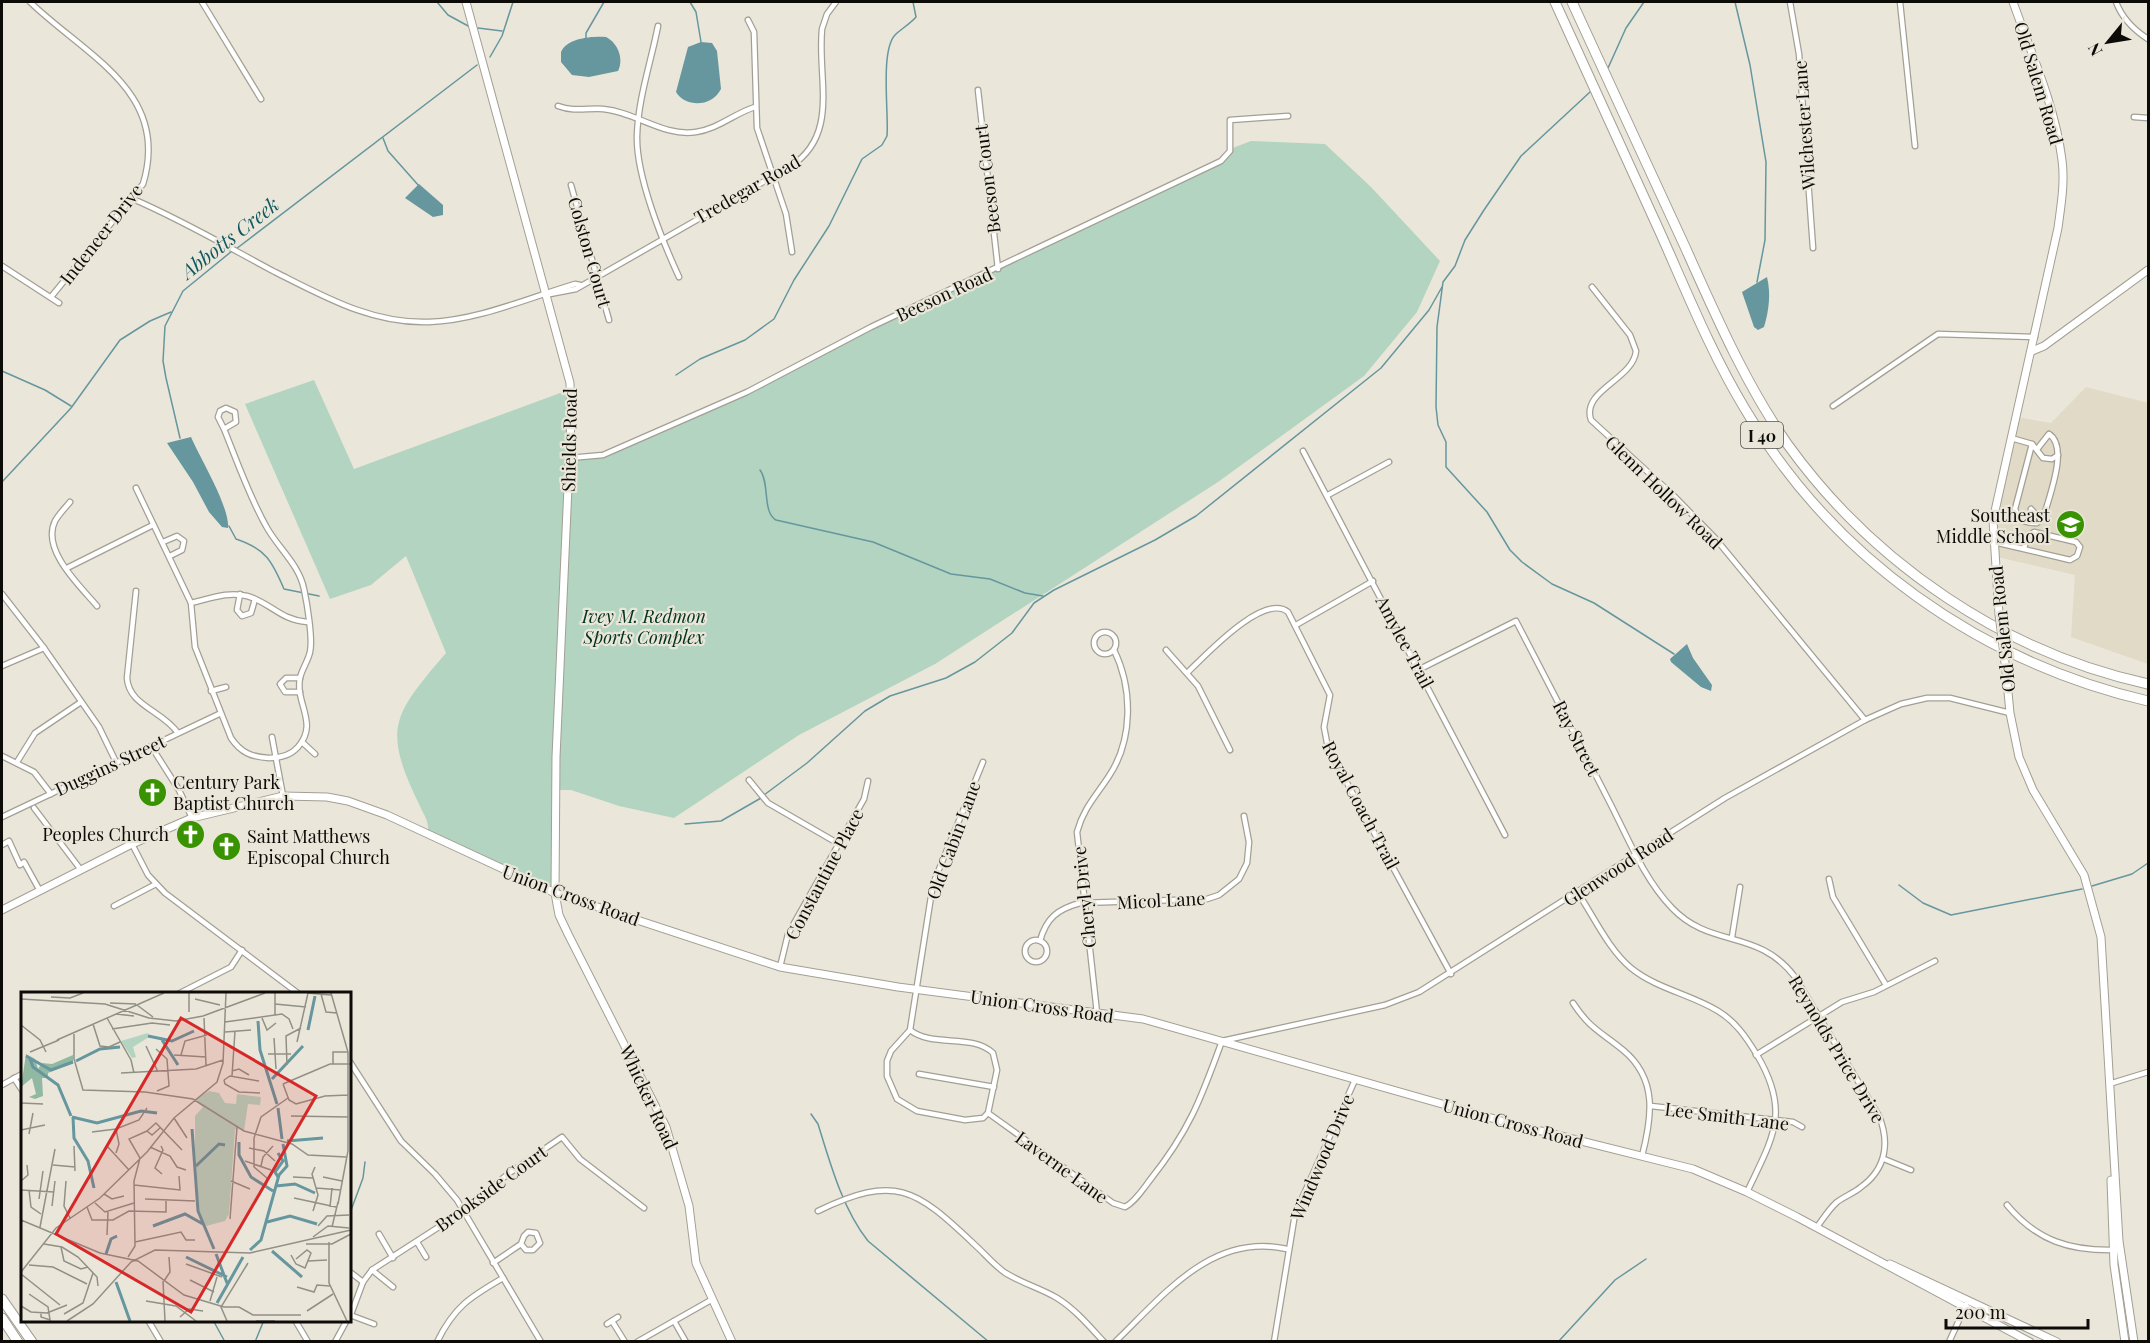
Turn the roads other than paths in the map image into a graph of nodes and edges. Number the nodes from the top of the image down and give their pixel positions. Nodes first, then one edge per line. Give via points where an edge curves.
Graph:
1 (30, 2) edge
2 (201, 2) edge
3 (466, 2) edge
4 (836, 2) edge
5 (1555, 2) edge
6 (1572, 2) edge
7 (1790, 2) edge
8 (1900, 2) edge
9 (2013, 2) edge
10 (2116, 2) edge
11 (748, 20) dead end
12 (658, 26) dead end
13 (2148, 39) edge
14 (978, 90) dead end
15 (261, 99) dead end
16 (558, 106) dead end
17 (755, 107) junction
18 (1288, 116) dead end
19 (2134, 117) dead end
20 (638, 118) junction
21 (2148, 118) edge
22 (1915, 147) dead end
23 (773, 176) junction
24 (571, 184) dead end
25 (133, 199) junction
26 (661, 240) junction
27 (1813, 248) dead end
28 (792, 252) dead end
29 (2, 266) edge
30 (998, 268) junction
31 (2148, 270) edge
32 (596, 276) junction
33 (679, 277) dead end
34 (1592, 287) dead end
35 (547, 294) junction
36 (51, 297) junction
37 (59, 303) dead end
38 (609, 320) dead end
39 (2035, 337) junction
40 (2032, 351) junction
41 (1833, 406) dead end
42 (224, 429) junction
43 (2011, 438) junction
44 (2032, 444) junction
45 (2038, 448) junction
46 (1304, 451) dead end
47 (2058, 455) junction
48 (569, 458) junction
49 (1389, 462) dead end
50 (136, 488) dead end
51 (1328, 495) junction
52 (70, 502) dead end
53 (2031, 509) dead end
54 (2040, 519) junction
55 (153, 525) junction
56 (163, 542) junction
57 (1994, 543) junction
58 (2024, 548) junction
59 (170, 556) junction
60 (67, 568) junction
61 (1373, 581) junction
62 (136, 591) dead end
63 (2, 594) edge
64 (240, 594) junction
65 (255, 599) junction
66 (191, 603) junction
67 (97, 606) dead end
68 (307, 622) junction
69 (1296, 625) junction
70 (44, 648) junction
71 (1114, 650) junction
72 (1166, 650) dead end
73 (2, 666) edge
74 (1420, 669) junction
75 (1188, 672) junction
76 (300, 678) junction
77 (2148, 684) edge
78 (226, 687) dead end
79 (211, 691) junction
80 (300, 692) junction
81 (2148, 701) edge
82 (81, 702) junction
83 (2010, 713) junction
84 (219, 714) junction
85 (1865, 720) junction
86 (178, 733) junction
87 (272, 737) dead end
88 (302, 742) junction
89 (151, 746) junction
90 (1230, 750) dead end
91 (315, 754) dead end
92 (2, 756) edge
93 (277, 758) junction
94 (17, 762) junction
95 (116, 762) junction
96 (983, 762) dead end
97 (749, 780) dead end
98 (868, 781) dead end
99 (51, 794) junction
100 (283, 796) junction
101 (34, 808) dead end
102 (1244, 816) dead end
103 (2, 817) edge
104 (192, 818) junction
105 (1505, 835) dead end
106 (132, 844) junction
107 (839, 844) junction
108 (2, 845) edge
109 (1637, 855) junction
110 (81, 870) junction
111 (1829, 879) dead end
112 (156, 884) junction
113 (1740, 887) dead end
114 (40, 891) junction
115 (555, 893) junction
116 (1578, 893) junction
117 (1084, 903) junction
118 (114, 906) dead end
119 (2, 910) edge
120 (1732, 937) junction
121 (1040, 941) junction
122 (242, 951) junction
123 (1935, 961) dead end
124 (780, 967) junction
125 (1451, 974) junction
126 (1886, 985) junction
127 (915, 989) junction
128 (186, 992) edge
129 (298, 992) edge
130 (1573, 1003) dead end
131 (1097, 1013) junction
132 (1819, 1017) junction
133 (910, 1030) junction
134 (1222, 1041) junction
135 (1756, 1055) junction
136 (351, 1064) edge
137 (2148, 1072) edge
138 (21, 1074) edge
139 (920, 1074) dead end
140 (14, 1078) junction
141 (1355, 1080) junction
142 (2109, 1084) junction
143 (2, 1085) edge
144 (994, 1087) junction
145 (21, 1088) edge
146 (1651, 1106) junction
147 (988, 1113) junction
148 (1775, 1120) junction
149 (1802, 1127) dead end
150 (1642, 1156) junction
151 (1884, 1159) junction
152 (1911, 1170) dead end
153 (1748, 1192) junction
154 (2007, 1205) dead end
155 (644, 1208) dead end
156 (818, 1211) dead end
157 (462, 1212) junction
158 (1817, 1227) junction
159 (379, 1234) dead end
160 (417, 1242) junction
161 (521, 1244) junction
162 (1287, 1249) junction
163 (2117, 1250) junction
164 (426, 1257) dead end
165 (393, 1258) junction
166 (493, 1263) junction
167 (1888, 1264) junction
168 (372, 1270) junction
169 (351, 1273) edge
170 (503, 1278) junction
171 (363, 1282) junction
172 (393, 1287) dead end
173 (2, 1299) edge
174 (711, 1300) junction
175 (1969, 1300) junction
176 (1965, 1307) junction
177 (351, 1312) edge
178 (618, 1317) dead end
179 (2, 1318) edge
180 (351, 1318) edge
181 (612, 1321) junction
182 (674, 1321) junction
183 (149, 1322) edge
184 (296, 1322) edge
185 (346, 1322) edge
186 (374, 1324) dead end
187 (607, 1324) dead end
188 (18, 1341) edge
189 (32, 1341) edge
190 (161, 1341) edge
191 (308, 1341) edge
192 (335, 1341) edge
193 (437, 1341) edge
194 (541, 1341) edge
195 (625, 1341) edge
196 (638, 1341) edge
197 (686, 1341) edge
198 (732, 1341) edge
199 (1104, 1341) edge
200 (1115, 1341) edge
201 (1274, 1341) edge
202 (1949, 1341) edge
203 (2030, 1341) edge
204 (2057, 1341) edge
205 (2125, 1341) edge
206 (2134, 1341) edge

1 - 25 street, Indeneer Drive via 132,92 144,115 150,142 149,165
2 - 15 street
3 - 35 street, Shields Road
4 - 23 street, Tredegar Road via 822,29 824,111 819,135 801,160
5 - 81 highway, I 40 via 1707,335 1745,409 1790,476 1841,534 1899,585 1963,629 2032,664 2105,691
6 - 77 highway, I 40 via 1745,375 1788,445 1839,507 1900,563 1969,612 2044,651
7 - 27 street, Wilchester Lane via 1799,54
8 - 22 street
9 - 39 street, Old Salem Road via 2048,99 2062,161 2058,228
10 - 13 street via 2127,21
11 - 17 street via 754,32
12 - 20 street
14 - 30 street, Beeson Court
16 - 20 street via 576,111 604,109
17 - 20 street via 712,128 687,134 674,133
17 - 23 street via 757,128
18 - 30 street, Beeson Road via 1230,120 1230,149 1221,161
19 - 21 street
20 - 26 street via 639,158
23 - 26 street, Tredegar Road
23 - 28 street via 788,223
24 - 32 street, Colston Court
25 - 35 street, Tredegar Road via 362,313 430,322
25 - 36 street, Indeneer Drive
26 - 32 street, Tredegar Road
26 - 33 street
29 - 36 street
30 - 48 street, Beeson Road via 871,327 747,392 603,455
31 - 40 street
32 - 35 street, Tredegar Road
32 - 38 street, Colston Court
34 - 85 street, Glenn Hollow Road via 1630,335 1636,351 1628,369 1594,399 1589,412 1591,420 1715,538
35 - 48 street, Shields Road via 570,383
36 - 37 street
39 - 40 street, Old Salem Road
39 - 41 street via 1938,334
40 - 43 street, Old Salem Road
42 - 42 street via 218,417 226,408 235,412 236,422
42 - 68 street via 265,526 301,579
43 - 44 street
43 - 57 street, Old Salem Road via 1993,520
44 - 45 street
44 - 54 street via 2015,509 2025,523 2037,523
45 - 47 street via 2043,458
45 - 47 street via 2049,434 2058,445
46 - 51 street, Amylee Trail
47 - 54 street via 2044,516
48 - 115 street, Shields Road via 556,757
49 - 51 street
50 - 55 street
51 - 61 street, Amylee Trail
52 - 60 street via 55,522 52,534 54,547
53 - 54 street
55 - 56 street
55 - 60 street
56 - 59 street
56 - 59 street via 177,536 184,541 182,550
57 - 58 street
57 - 83 street, Old Salem Road, bridge
58 - 58 street via 2070,560 2080,548 2076,542 2034,532
59 - 66 street
60 - 67 street
61 - 69 street
61 - 74 street, Amylee Trail
62 - 86 street via 129,689 135,698 167,719
63 - 70 street
64 - 65 street
64 - 65 street via 237,610 242,616 251,613
64 - 66 street
65 - 68 street via 278,614
66 - 79 street via 195,647
68 - 76 street via 311,647
69 - 75 street, Royal Coach Trail via 1283,608 1261,613 1228,633
69 - 125 street, Royal Coach Trail via 1330,695 1324,727 1328,748
70 - 73 street
70 - 82 street
71 - 71 street via 1117,644 1112,634 1105,631 1095,637 1097,651 1104,654
71 - 117 street, Cheryl Drive via 1125,692 1127,732 1109,776 1083,810 1078,825
72 - 75 street
74 - 105 street, Amylee Trail
74 - 109 street, Ray Street via 1516,621
75 - 90 street
76 - 80 street
76 - 80 street via 286,678 280,684 285,692
78 - 79 street
79 - 84 street
80 - 88 street via 308,722
82 - 94 street via 35,733
82 - 95 street
83 - 85 street, Glenwood Road via 1950,698 1927,698 1901,704
83 - 142 street, Old Salem Road via 2019,757 2032,790 2084,875 2094,905 2104,969
84 - 86 street, Duggins Street
84 - 93 street via 231,738 244,752
85 - 109 street, Glenwood Road via 1725,798
86 - 89 street, Duggins Street
87 - 93 street
88 - 91 street
88 - 93 street via 294,752
89 - 95 street, Duggins Street
89 - 104 street
92 - 94 street
93 - 100 street
94 - 99 street via 34,772
95 - 99 street, Duggins Street
96 - 127 street, Old Cabin Lane via 933,884
97 - 107 street via 768,803
98 - 107 street, Constantine Place via 864,800
99 - 103 street, Duggins Street
100 - 104 street, Union Cross Road
100 - 115 street, Union Cross Road via 327,797 371,810
101 - 110 street
102 - 117 street, Micol Lane via 1249,842 1247,863 1239,879 1219,895 1207,899
104 - 106 street, Union Cross Road
106 - 110 street, Union Cross Road
106 - 112 street
107 - 124 street, Constantine Place via 788,934
108 - 114 street via 9,841 17,862 24,862
109 - 116 street, Glenwood Road
109 - 120 street, Reynolds Price Drive via 1664,900 1682,918 1705,932
110 - 114 street, Union Cross Road
111 - 126 street via 1833,897
112 - 118 street
112 - 122 street
113 - 120 street
114 - 119 street, Union Cross Road
115 - 124 street, Union Cross Road
115 - 174 street, Whicker Road via 563,924 666,1127 689,1206 696,1263
116 - 125 street, Glenwood Road
116 - 135 street via 1632,968 1659,985 1719,1011 1742,1031
117 - 121 street, Micol Lane via 1064,907 1055,914 1043,928
117 - 131 street, Cheryl Drive
120 - 132 street, Reynolds Price Drive via 1757,946 1788,968
121 - 121 street via 1032,940 1026,945 1026,956 1031,962 1047,956 1046,945
122 - 128 street via 231,967
122 - 129 street
123 - 126 street
124 - 127 street, Union Cross Road
125 - 134 street, Glenwood Road via 1385,1005
126 - 132 street via 1842,1002
127 - 131 street, Union Cross Road
127 - 133 street, Old Cabin Lane
130 - 146 street via 1591,1028 1623,1050 1638,1066
131 - 134 street, Union Cross Road via 1143,1020
132 - 135 street
132 - 151 street, Reynolds Price Drive via 1879,1116 1885,1137
133 - 144 street via 928,1038 988,1048 997,1062
133 - 147 street via 896,1043 887,1061 886,1076 897,1099 916,1111 942,1116 977,1120
134 - 141 street, Union Cross Road
134 - 147 street, Laverne Lane via 1195,1114 1182,1137 1125,1207 1113,1203
135 - 148 street via 1774,1089
136 - 157 street via 389,1126 450,1191
137 - 142 street
138 - 140 street
139 - 144 street
140 - 143 street
140 - 145 street
141 - 150 street, Union Cross Road
141 - 162 street, Windwood Drive via 1302,1197
142 - 163 street, Old Salem Road
144 - 147 street
146 - 148 street, Lee Smith Lane
146 - 150 street
148 - 149 street, Lee Smith Lane
148 - 153 street via 1769,1145
150 - 153 street, Union Cross Road via 1693,1169
151 - 152 street
151 - 158 street via 1869,1181 1835,1204
153 - 158 street, Union Cross Road
154 - 163 street via 2026,1226 2054,1243 2074,1249
155 - 157 street, Brookside Court via 580,1159 562,1137
156 - 199 street via 848,1196 884,1188 916,1196 940,1212 1002,1270 1071,1308
157 - 160 street, Brookside Court
157 - 166 street
158 - 167 street, Union Cross Road
159 - 165 street
160 - 164 street
160 - 165 street, Brookside Court
161 - 161 street via 528,1232 536,1233 540,1243 533,1250 526,1250
161 - 166 street
162 - 200 street via 1237,1248 1204,1261
162 - 201 street, Windwood Drive
163 - 205 street, Old Salem Road
163 - 206 street, Old Salem Road
165 - 168 street, Brookside Court
166 - 170 street
167 - 175 street, Union Cross Road
167 - 176 street, Union Cross Road
168 - 171 street, Brookside Court
168 - 172 street
169 - 171 street
170 - 193 street via 463,1303 446,1322
170 - 194 street
171 - 177 street, Brookside Court
173 - 189 highway
174 - 182 street
174 - 198 street, Whicker Road
175 - 176 street
175 - 204 street, Union Cross Road
176 - 202 street
176 - 203 street, Union Cross Road
178 - 181 street
179 - 188 highway
180 - 186 street
181 - 187 street
181 - 195 street
182 - 196 street
182 - 197 street
183 - 190 street
184 - 191 street
185 - 192 street, Brookside Court

